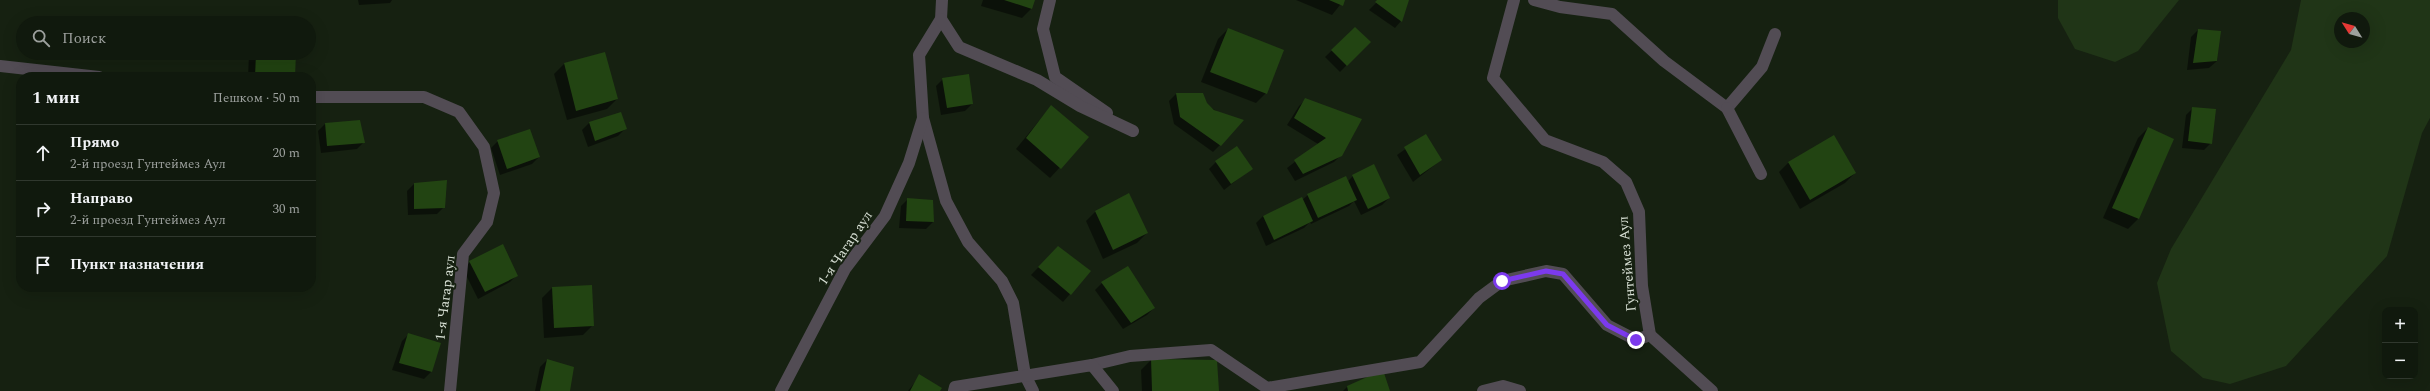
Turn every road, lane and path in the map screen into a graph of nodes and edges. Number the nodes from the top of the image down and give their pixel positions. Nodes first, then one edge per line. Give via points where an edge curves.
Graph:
1 (942, 0) edge
2 (1050, 0) edge
3 (1514, 0) edge
4 (1534, 0) edge
5 (941, 19) junction
6 (1775, 34) dead end
7 (0, 66) edge
8 (54, 72) edge
9 (316, 97) edge
10 (1727, 108) junction
11 (922, 118) junction
12 (1761, 174) dead end
13 (1650, 335) junction
14 (1092, 365) junction
15 (1025, 375) junction
16 (782, 390) edge
17 (450, 391) edge
18 (954, 391) edge
19 (1033, 391) edge
20 (1113, 391) edge
21 (1483, 391) edge
22 (1520, 391) edge
23 (1712, 391) edge

1 - 5 street
2 - 5 street via 1043,29 1055,77 1133,131 1080,106 1037,80 959,47
3 - 13 street, Гунтеймез Аул via 1493,78 1545,140 1603,162 1626,182 1639,212 1642,286
4 - 10 street via 1560,7 1612,14 1664,61
5 - 11 street via 919,55
6 - 10 street via 1762,67
7 - 8 street
9 - 17 street, 1-я Чагар аул via 424,97 459,112 484,147 494,193 487,222 463,254
10 - 12 street
11 - 15 street via 946,201 968,242 1002,281 1013,303
11 - 16 street, 1-я Чагар аул via 908,163 885,216 845,269
13 - 14 street via 1636,340 1607,325 1563,274 1546,271 1502,281 1485,294 1420,362 1267,388 1211,350 1130,356
13 - 23 street
14 - 15 street
14 - 20 street
15 - 18 street via 955,387
15 - 19 street
21 - 22 street via 1503,386

